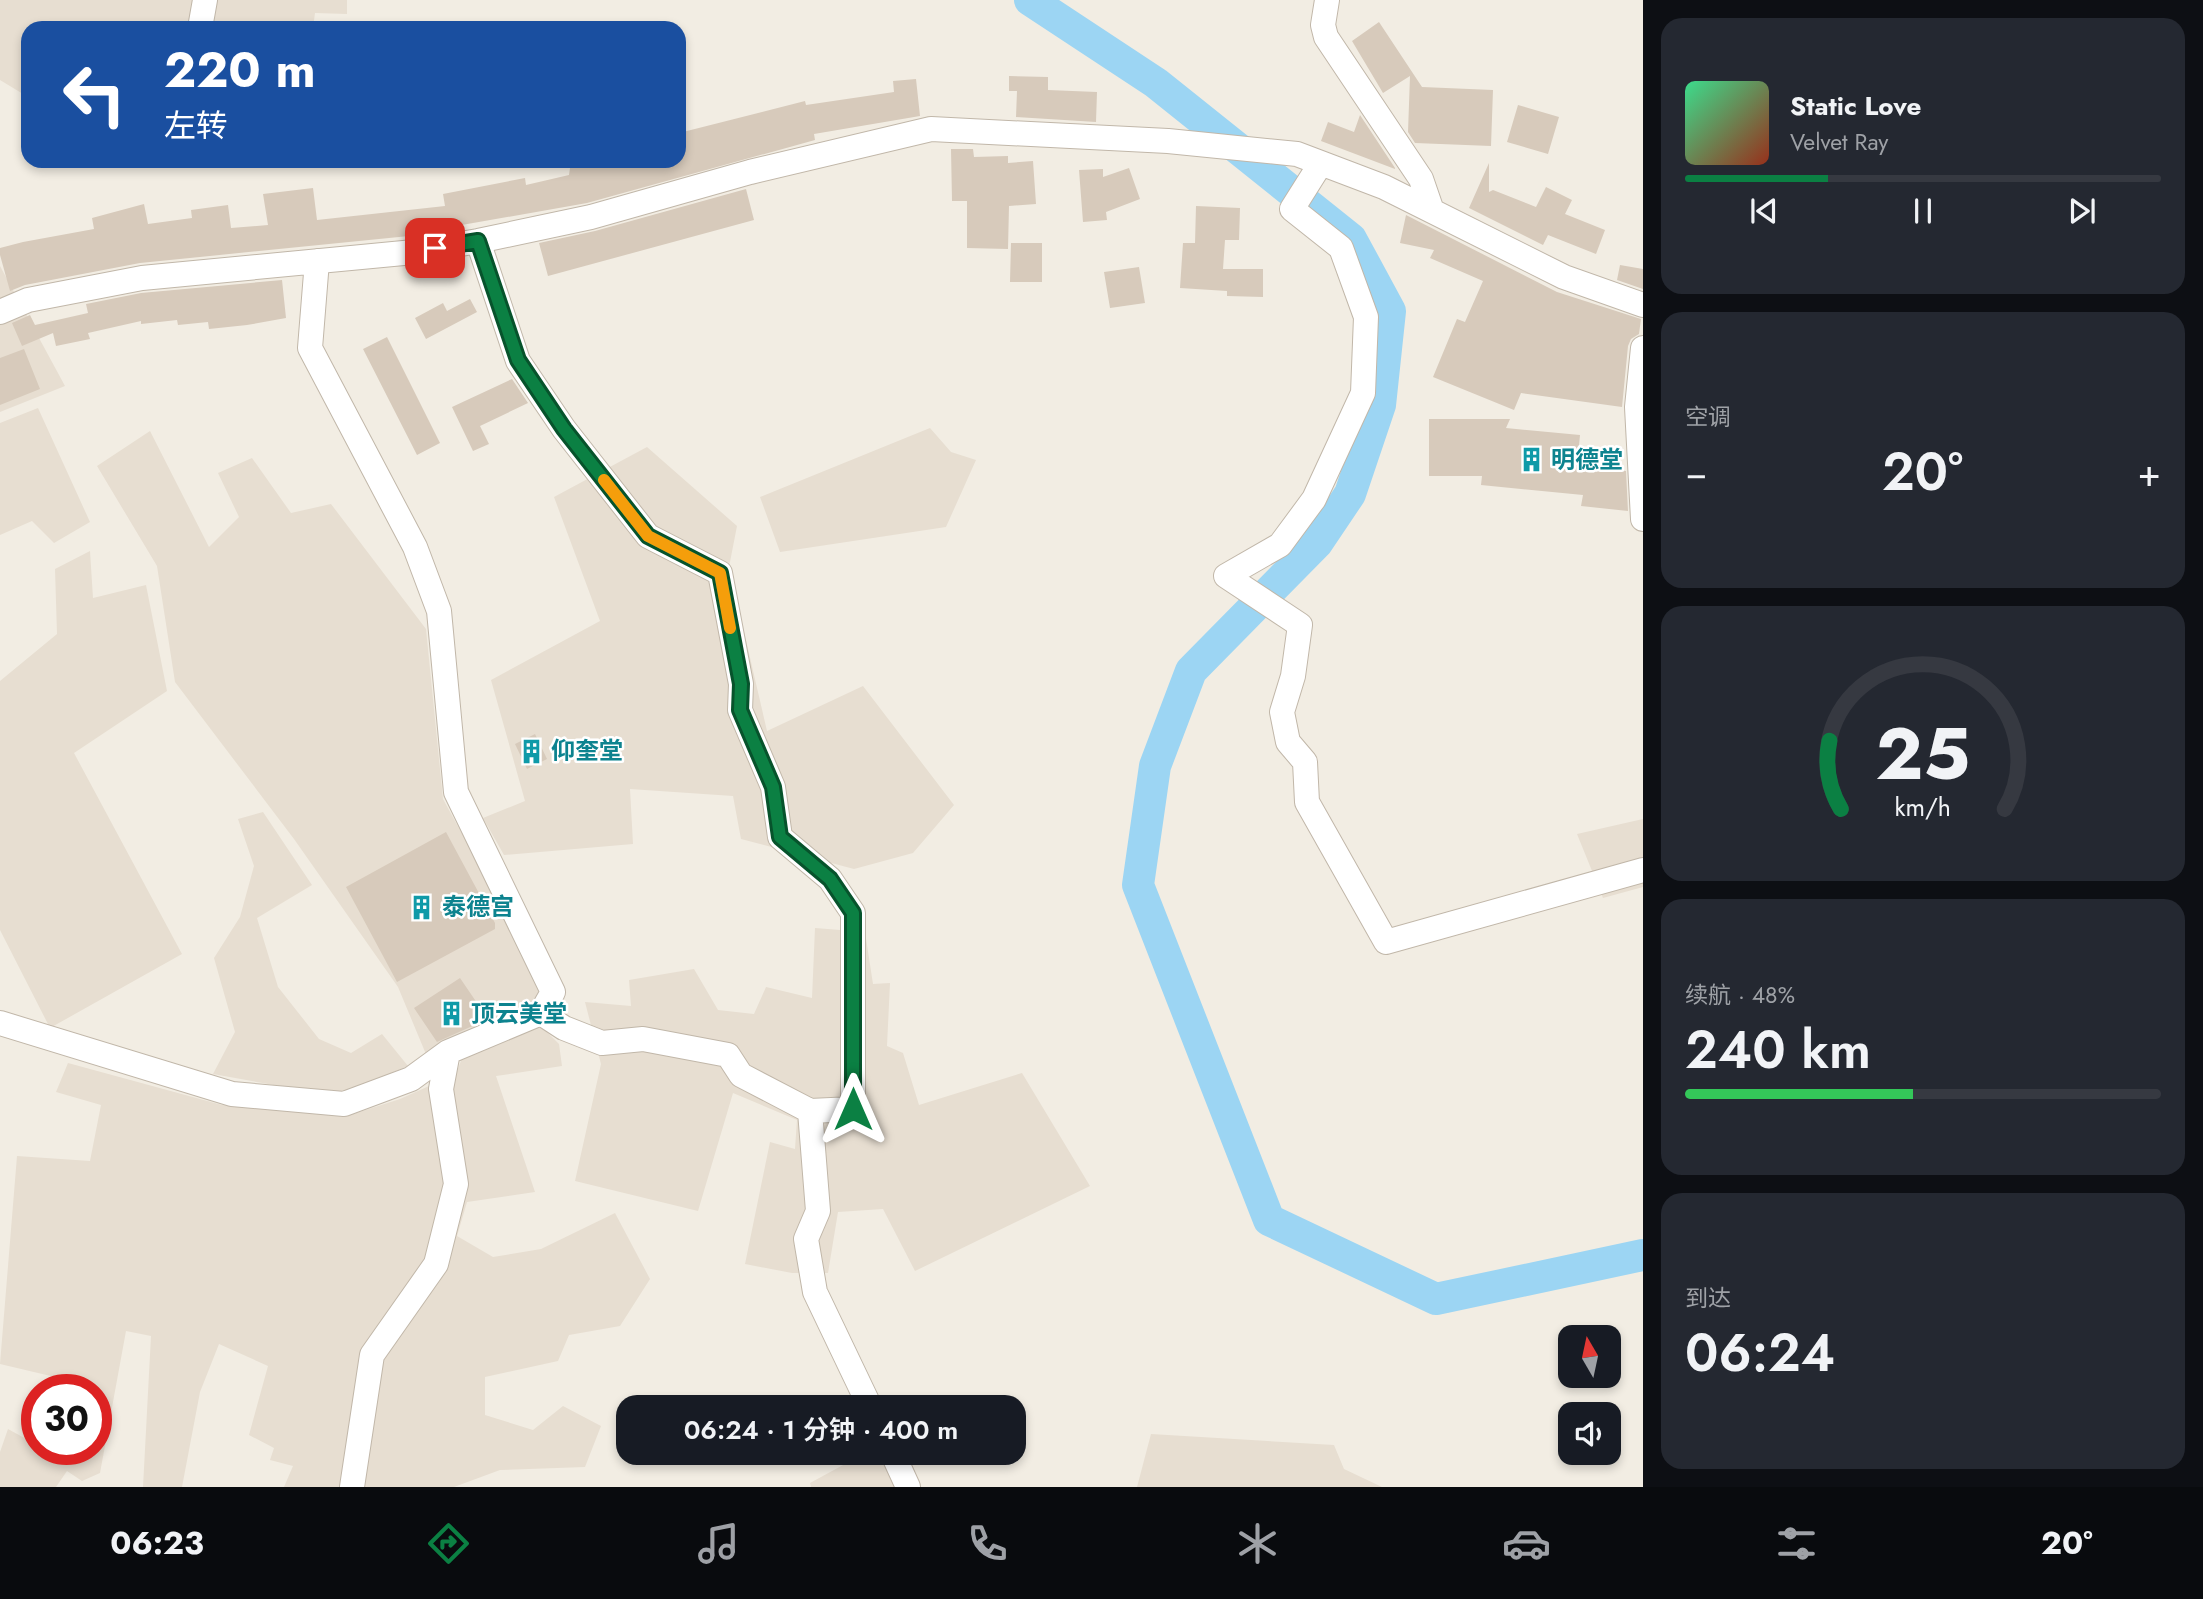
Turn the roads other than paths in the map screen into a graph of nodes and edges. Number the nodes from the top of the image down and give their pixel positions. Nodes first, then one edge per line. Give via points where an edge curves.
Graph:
1 (205, 0) edge
2 (1327, 0) edge
3 (201, 21) edge
4 (1318, 169) junction
5 (1432, 211) junction
6 (478, 241) junction
7 (317, 261) junction
8 (1643, 305) edge
9 (0, 312) edge
10 (1643, 348) edge
11 (1643, 519) edge
12 (1643, 870) edge
13 (541, 1013) junction
14 (0, 1023) edge
15 (448, 1052) junction
16 (810, 1111) junction
17 (864, 1395) edge
18 (897, 1465) edge
19 (352, 1487) edge
20 (908, 1487) edge

1 - 3 street
2 - 5 street via 1326,37 1422,179
4 - 5 street via 1384,187
4 - 6 street via 1297,154 1168,141 931,129
4 - 12 street via 1292,209 1341,248 1366,317 1363,393 1314,499 1280,545 1226,576 1300,625 1282,712 1289,742 1305,762 1307,802 1386,942
5 - 8 street via 1564,277
6 - 7 street
6 - 16 street via 518,360 564,429 648,536 720,573 741,684 740,710 773,787 780,837 830,879 853,913 853,1109
7 - 9 street via 142,278 28,300
7 - 13 street via 310,348 415,547 439,611 456,792 553,992
10 - 11 street via 1637,407
13 - 15 street
13 - 16 street via 602,1043 643,1039 728,1055 741,1075
14 - 15 street via 232,1094 344,1104 411,1079
15 - 19 street via 441,1089 456,1184 436,1264 372,1355
16 - 17 street via 818,1210 806,1239 815,1292
18 - 20 street

